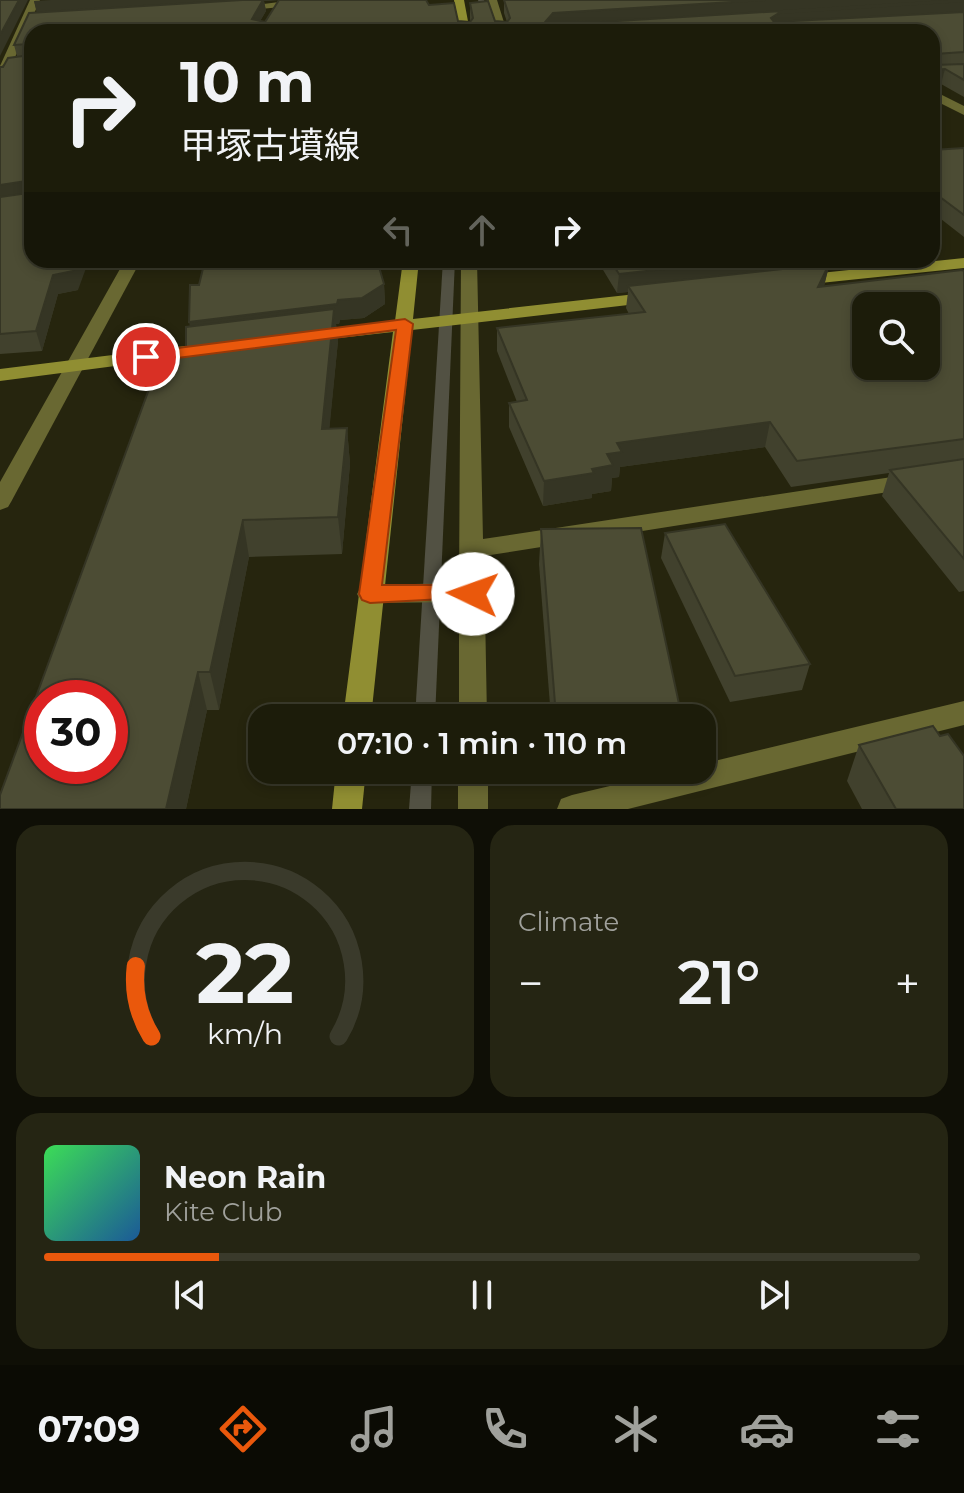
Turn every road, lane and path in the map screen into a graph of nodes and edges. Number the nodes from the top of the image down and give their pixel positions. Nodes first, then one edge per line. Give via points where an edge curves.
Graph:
1 (35, 0) edge
2 (459, 0) edge
3 (492, 0) edge
4 (280, 3) edge
5 (232, 8) edge
6 (41, 19) edge
7 (270, 19) edge
8 (26, 20) junction
9 (464, 24) edge
10 (500, 24) edge
11 (19, 65) edge
12 (2, 66) edge
13 (3, 78) edge
14 (940, 98) edge
15 (964, 111) edge
16 (964, 263) edge
17 (940, 265) edge
18 (128, 268) edge
19 (412, 268) edge
20 (468, 268) edge
21 (858, 268) edge
22 (937, 268) edge
23 (954, 282) edge
24 (781, 283) edge
25 (671, 295) edge
26 (465, 318) junction
27 (415, 323) junction
28 (295, 338) edge
29 (202, 350) edge
30 (72, 366) junction
31 (0, 375) edge
32 (964, 473) edge
33 (0, 502) edge
34 (474, 549) junction
35 (370, 594) junction
36 (473, 594) junction
37 (358, 704) edge
38 (473, 704) edge
39 (964, 713) edge
40 (350, 784) edge
41 (473, 784) edge
42 (347, 809) edge
43 (473, 809) edge
44 (572, 809) edge

1 - 8 street
2 - 9 main road
3 - 10 street
4 - 5 street
4 - 7 street
6 - 8 street
8 - 12 street
11 - 12 street
12 - 13 street
14 - 15 street
16 - 17 main road
18 - 30 street
19 - 27 main road
20 - 26 street
21 - 24 main road
22 - 23 street
25 - 26 main road
26 - 27 main road
26 - 34 street
27 - 28 main road
27 - 35 main road
29 - 30 main road
30 - 31 main road
30 - 33 street
32 - 34 street
34 - 36 street
35 - 36 street
35 - 37 main road
36 - 38 street
39 - 44 street
40 - 42 main road
41 - 43 street

